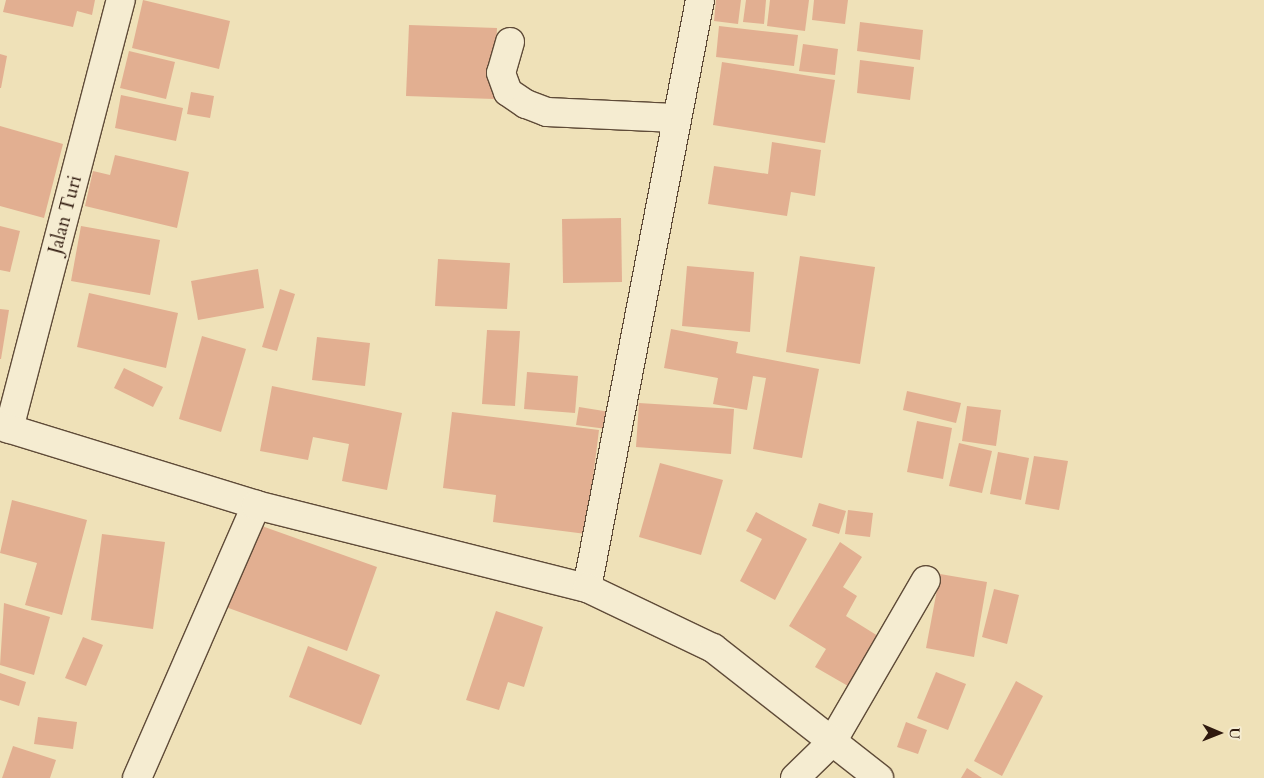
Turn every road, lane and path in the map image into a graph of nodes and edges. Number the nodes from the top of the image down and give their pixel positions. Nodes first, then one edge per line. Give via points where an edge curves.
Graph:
1 (121, 0) edge
2 (700, 0) edge
3 (510, 42) dead end
4 (675, 118) junction
5 (4, 427) edge
6 (256, 505) junction
7 (926, 580) dead end
8 (587, 588) junction
9 (832, 742) junction
10 (137, 778) edge
11 (795, 778) edge
12 (879, 778) edge

1 - 5 street, Jalan Turi
2 - 4 street
3 - 4 street via 501,73 508,92 526,104 547,112
4 - 8 street via 647,288
5 - 6 street
6 - 8 street
6 - 10 street
7 - 9 street
8 - 9 street via 713,648
9 - 11 street
9 - 12 street

